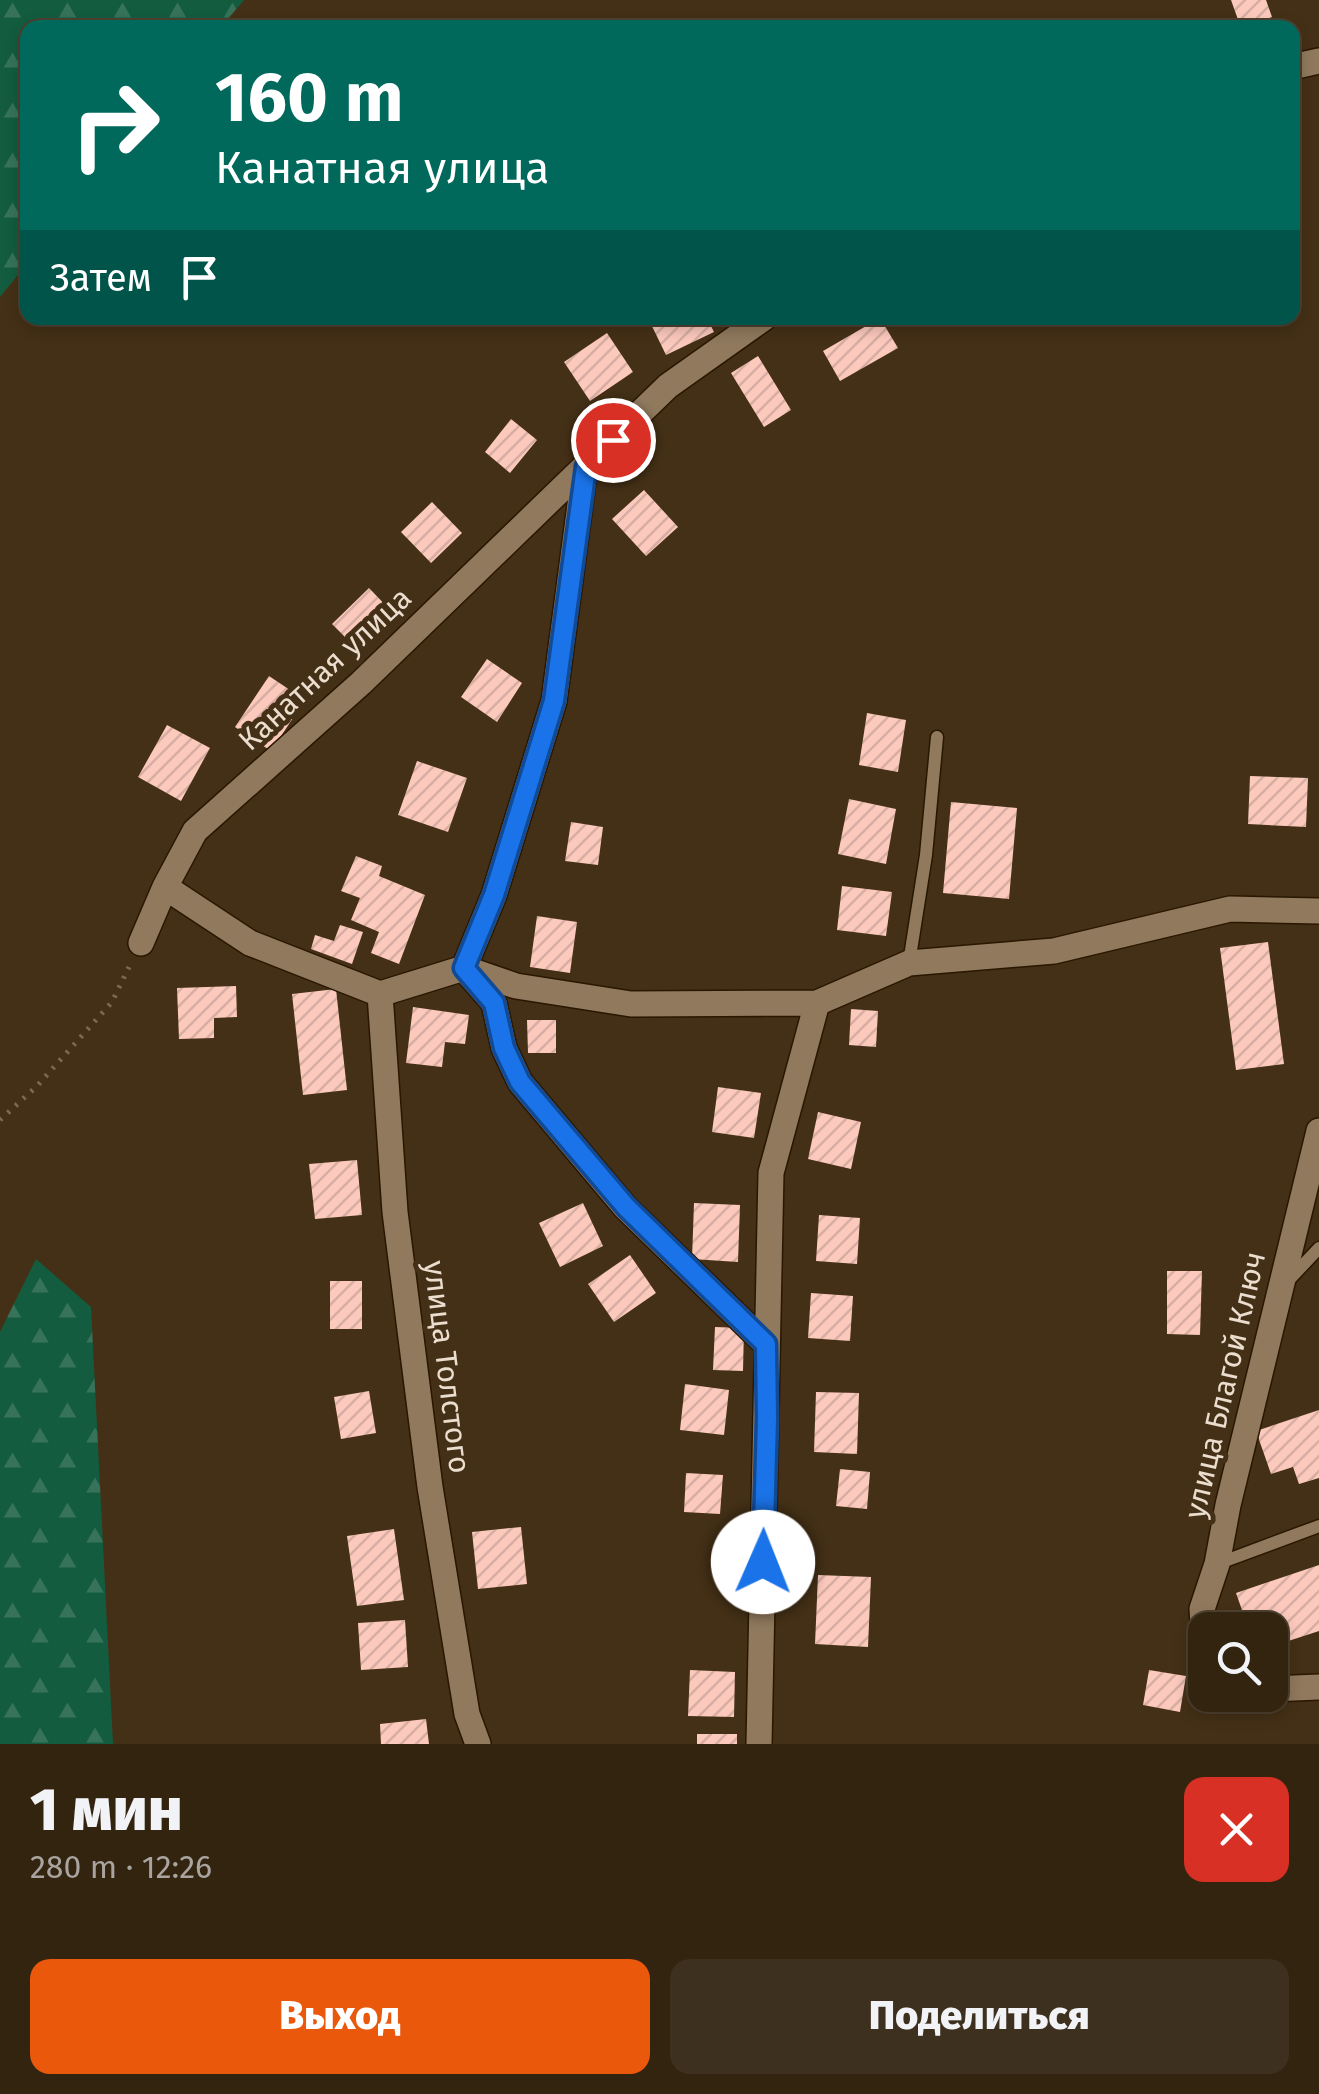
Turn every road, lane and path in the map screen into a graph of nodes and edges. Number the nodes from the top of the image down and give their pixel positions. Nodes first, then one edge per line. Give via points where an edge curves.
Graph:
1 (754, 325) edge
2 (586, 467) junction
3 (937, 737) dead end
4 (165, 887) junction
5 (1319, 911) edge
6 (141, 943) joint
7 (910, 963) junction
8 (464, 968) junction
9 (380, 994) junction
10 (817, 1003) junction
11 (0, 1120) edge
12 (1319, 1131) edge
13 (1319, 1248) edge
14 (1282, 1287) junction
15 (766, 1344) junction
16 (1319, 1526) edge
17 (1217, 1564) junction
18 (1202, 1612) edge
19 (1319, 1686) edge
20 (1288, 1688) edge
21 (478, 1744) edge
22 (759, 1744) edge

1 - 2 street, Канатная улица via 668,386
2 - 4 street, Канатная улица via 196,831
2 - 8 street via 554,701 494,895
3 - 7 lane
4 - 6 street, Канатная улица
4 - 9 street via 250,943
5 - 7 street via 1230,909 1054,951
6 - 11 path via 112,1002
7 - 10 street
8 - 9 street
8 - 10 street via 516,986 630,1004
8 - 15 street via 494,1003 520,1082 626,1207
9 - 21 street, улица Толстого via 395,1212 427,1468 467,1714
10 - 15 street via 771,1172
12 - 14 street, улица Благой Ключ
13 - 14 lane
14 - 17 street, улица Благой Ключ
15 - 22 street
16 - 17 lane
17 - 18 street, улица Благой Ключ
19 - 20 street

